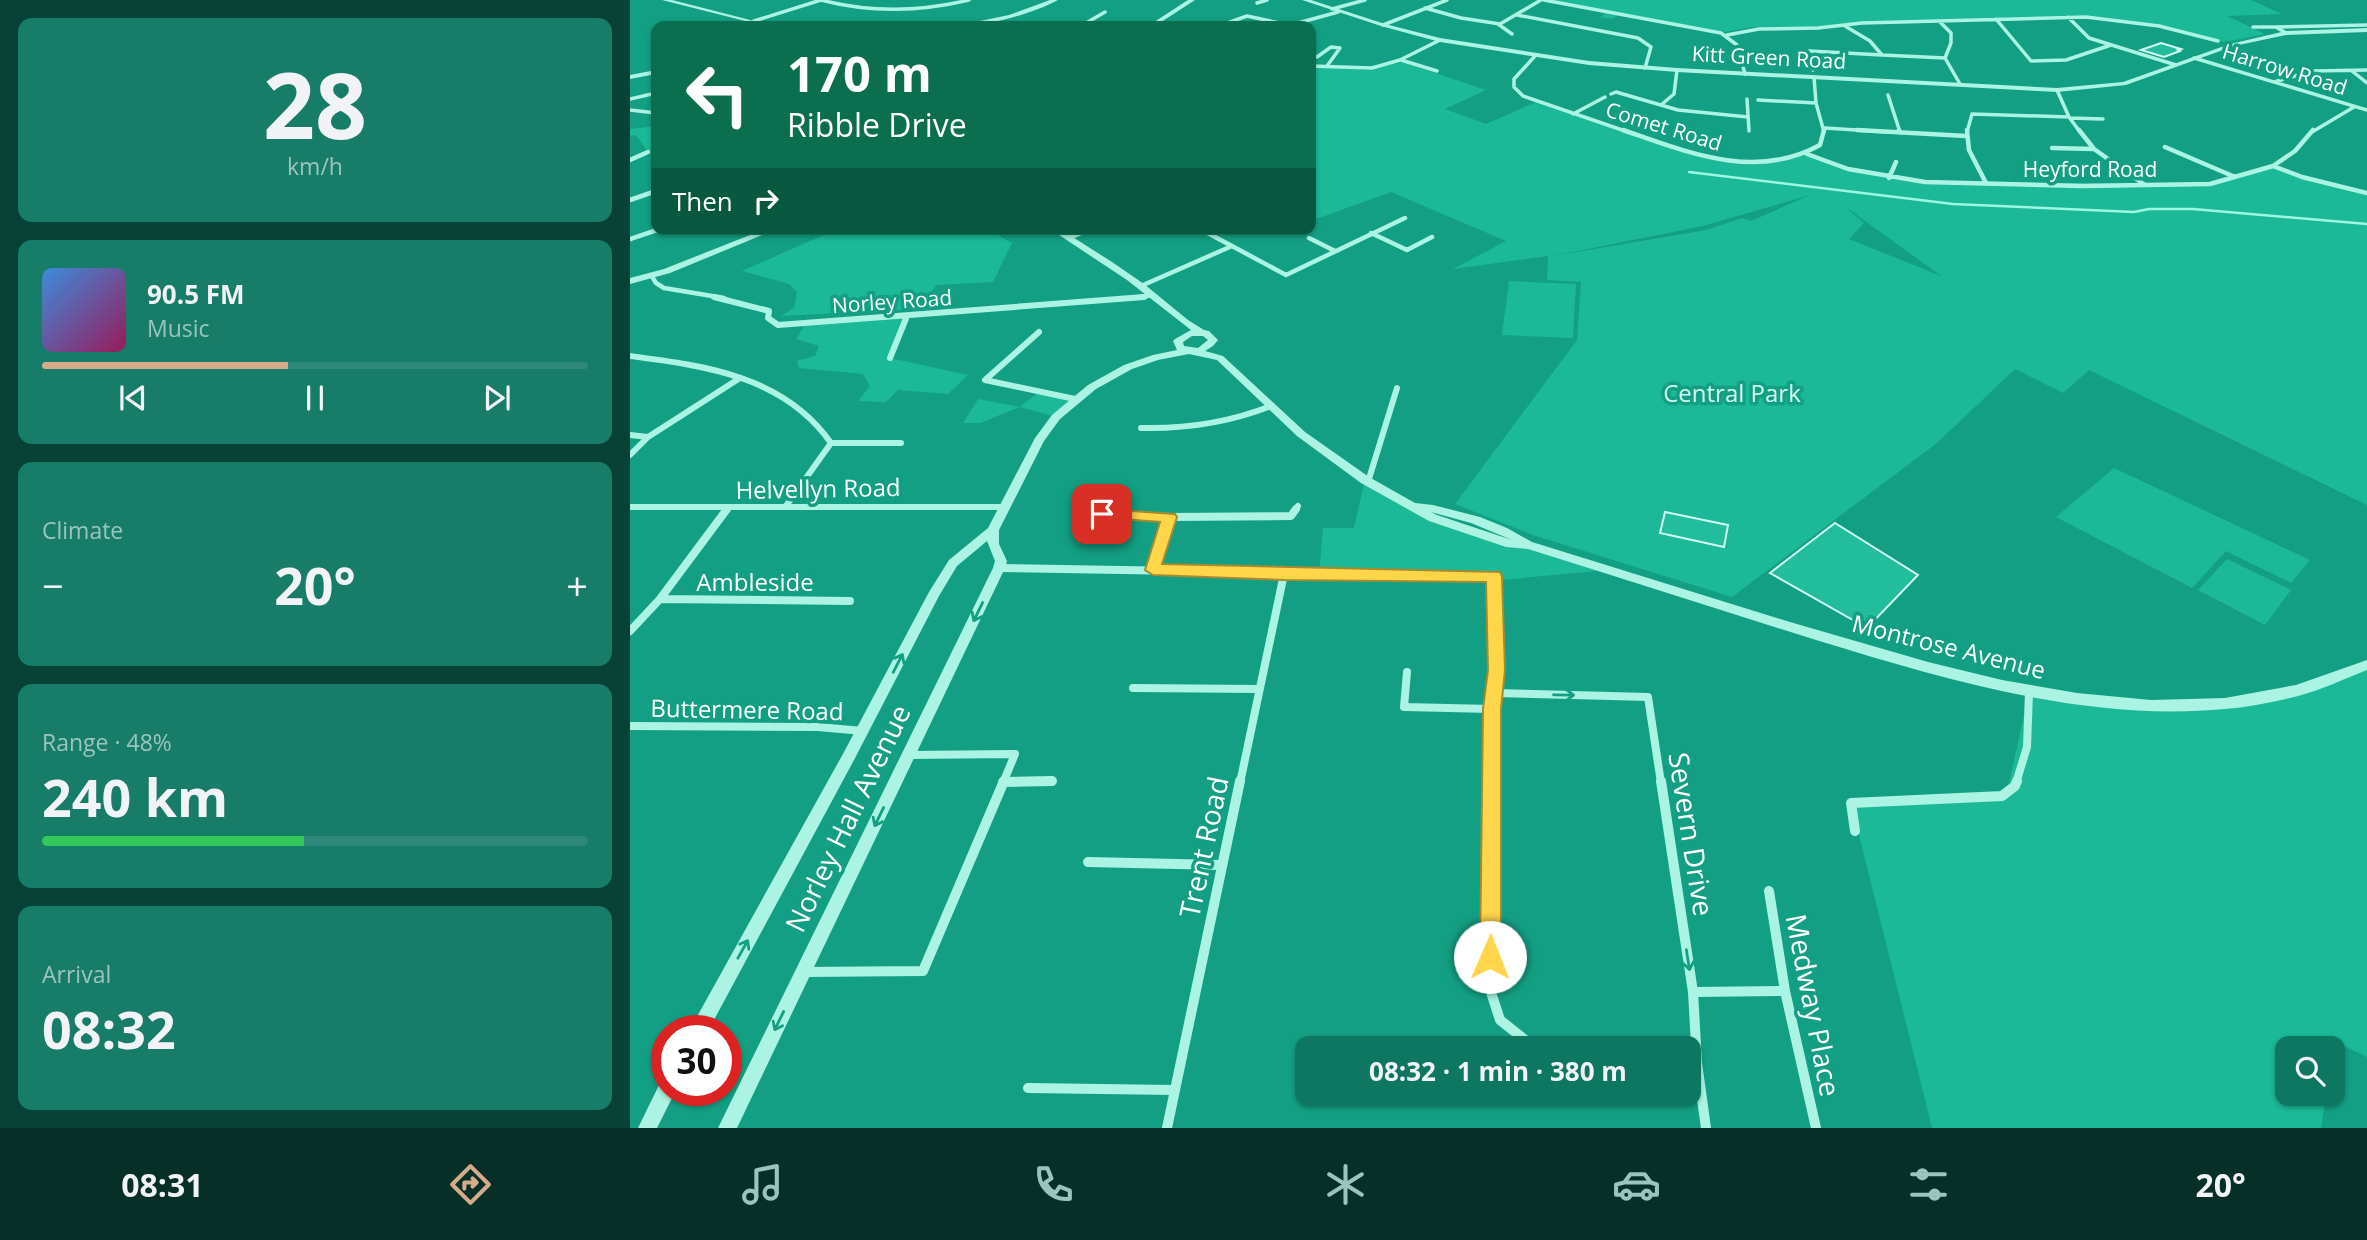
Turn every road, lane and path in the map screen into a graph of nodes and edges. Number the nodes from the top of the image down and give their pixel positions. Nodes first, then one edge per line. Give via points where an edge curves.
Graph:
1 (665, 0) edge
2 (821, 0) edge
3 (969, 0) edge
4 (1055, 0) edge
5 (1192, 0) edge
6 (1267, 0) edge
7 (1305, 0) edge
8 (1365, 0) edge
9 (1447, 0) edge
10 (1543, 0) edge
11 (1257, 3) dead end
12 (1424, 8) junction
13 (1335, 10) junction
14 (1105, 12) dead end
15 (1517, 15) junction
16 (2068, 17) junction
17 (1996, 19) junction
18 (754, 21) joint
19 (984, 21) edge
20 (1090, 21) edge
21 (1159, 21) edge
22 (1233, 21) edge
23 (1268, 21) edge
24 (1303, 21) edge
25 (1939, 21) junction
26 (1498, 24) junction
27 (1383, 25) junction
28 (1844, 26) junction
29 (2253, 27) dead end
30 (2276, 27) junction
31 (2367, 28) edge
32 (1711, 30) junction
33 (1705, 31) dead end
34 (2286, 33) junction
35 (1512, 34) dead end
36 (1727, 35) junction
37 (1440, 40) junction
38 (2218, 41) dead end
39 (2111, 45) junction
40 (1882, 55) junction
41 (1535, 56) junction
42 (1317, 57) dead end
43 (1945, 58) junction
44 (2194, 58) junction
45 (1401, 60) junction
46 (2176, 65) junction
47 (1316, 66) edge
48 (1327, 66) junction
49 (1645, 68) junction
50 (1677, 70) junction
51 (2352, 70) junction
52 (2367, 70) edge
53 (1437, 71) dead end
54 (651, 73) edge
55 (1745, 74) junction
56 (1813, 74) junction
57 (630, 77) edge
58 (2274, 82) junction
59 (2367, 83) edge
60 (1960, 84) junction
61 (2057, 90) junction
62 (651, 94) edge
63 (1611, 94) dead end
64 (1888, 95) dead end
65 (1605, 97) dead end
66 (630, 99) edge
67 (1747, 99) dead end
68 (1758, 100) dead end
69 (1816, 103) junction
70 (1661, 105) junction
71 (2354, 107) junction
72 (630, 110) edge
73 (2367, 110) edge
74 (651, 114) edge
75 (1573, 114) junction
76 (1748, 117) junction
77 (2070, 117) junction
78 (2103, 119) dead end
79 (1825, 128) junction
80 (1749, 131) dead end
81 (1900, 133) junction
82 (1966, 136) junction
83 (2165, 147) dead end
84 (2052, 148) dead end
85 (2094, 149) junction
86 (648, 152) dead end
87 (1807, 154) junction
88 (630, 160) edge
89 (1896, 162) dead end
90 (2273, 166) junction
91 (2236, 177) junction
92 (1889, 178) junction
93 (1986, 183) junction
94 (2145, 185) junction
95 (651, 193) edge
96 (2367, 193) edge
97 (630, 200) edge
98 (1405, 218) dead end
99 (651, 232) edge
100 (1371, 233) junction
101 (758, 235) edge
102 (1064, 235) edge
103 (1076, 235) edge
104 (1211, 235) edge
105 (1432, 237) dead end
106 (1069, 238) junction
107 (1309, 238) dead end
108 (630, 239) edge
109 (1232, 246) junction
110 (1335, 251) junction
111 (651, 275) junction
112 (630, 281) edge
113 (1141, 286) junction
114 (1153, 295) junction
115 (907, 316) junction
116 (1184, 323) junction
117 (1039, 332) dead end
118 (1201, 332) junction
119 (1179, 339) junction
120 (1213, 340) junction
121 (1190, 351) junction
122 (630, 356) edge
123 (1156, 357) junction
124 (890, 358) dead end
125 (1220, 358) junction
126 (740, 378) junction
127 (1397, 387) dead end
128 (1075, 399) junction
129 (1271, 406) junction
130 (1141, 428) dead end
131 (630, 435) edge
132 (648, 437) junction
133 (831, 443) junction
134 (901, 443) dead end
135 (630, 455) edge
136 (1368, 482) junction
137 (786, 506) junction
138 (1102, 506) dead end
139 (1298, 506) dead end
140 (630, 507) edge
141 (1006, 507) junction
142 (728, 508) junction
143 (1169, 517) junction
144 (993, 530) junction
145 (970, 550) junction
146 (995, 550) junction
147 (999, 568) junction
148 (1153, 570) junction
149 (1284, 575) junction
150 (660, 599) junction
151 (850, 600) dead end
152 (630, 631) edge
153 (2367, 665) edge
154 (1407, 672) dead end
155 (1133, 688) dead end
156 (1259, 689) junction
157 (2029, 692) junction
158 (1496, 693) junction
159 (1492, 709) junction
160 (630, 726) edge
161 (863, 731) junction
162 (909, 755) junction
163 (1052, 781) dead end
164 (1003, 782) junction
165 (1855, 831) dead end
166 (1088, 862) dead end
167 (1222, 865) junction
168 (1769, 891) dead end
169 (803, 972) junction
170 (1785, 991) junction
171 (1693, 992) junction
172 (707, 1015) edge
173 (1520, 1036) edge
174 (1693, 1036) edge
175 (1028, 1088) dead end
176 (1174, 1090) junction
177 (1701, 1103) edge
178 (659, 1106) edge
179 (647, 1128) edge
180 (727, 1128) edge
181 (1167, 1128) edge
182 (1706, 1128) edge
183 (1816, 1128) edge

1 - 18 street
2 - 3 street via 889,10
2 - 18 street
4 - 19 street
5 - 21 street
6 - 11 street
7 - 13 street, Kitt Green Road
8 - 13 street
9 - 12 street
10 - 15 street
10 - 32 street
12 - 26 street
12 - 27 street
13 - 24 street
13 - 27 street, Kitt Green Road
14 - 20 street
15 - 26 street
15 - 49 street via 1647,42 1651,47
16 - 17 street
16 - 38 street via 2123,20
16 - 39 street via 2089,38
17 - 25 street
17 - 39 street via 2031,61 2066,60
22 - 23 street via 1247,16
25 - 28 street
25 - 43 street via 1951,33
26 - 35 street
27 - 37 street, Kitt Green Road
28 - 36 street via 1759,29
28 - 40 street via 1866,37
29 - 30 street
30 - 31 street
30 - 34 street
31 - 34 street, Kitt Green Road
32 - 33 street
32 - 36 street
34 - 44 street, Kitt Green Road
36 - 55 street via 1739,45
37 - 41 street, Kitt Green Road
37 - 45 street
39 - 46 street
40 - 43 street
40 - 56 street via 1809,51
41 - 49 street, Kitt Green Road
41 - 75 street, Comet Road via 1514,79 1514,87 1533,100
42 - 48 street via 1331,47 1340,48
43 - 60 street
44 - 46 street, Kitt Green Road
44 - 58 street, Harrow Road
45 - 48 street via 1372,68
45 - 53 street
46 - 61 street, Kitt Green Road via 2124,84
47 - 48 street
49 - 50 street, Kitt Green Road
50 - 55 street, Kitt Green Road
50 - 70 street via 1674,94
51 - 52 street
51 - 58 street via 2314,71
51 - 59 street
54 - 57 street
55 - 56 street, Kitt Green Road
56 - 60 street, Kitt Green Road
56 - 69 street
58 - 71 street, Harrow Road
60 - 61 street, Kitt Green Road
61 - 77 street
62 - 66 street
63 - 70 street
64 - 81 street
65 - 75 street
67 - 76 street
68 - 69 street
69 - 79 street
70 - 76 street via 1699,114
71 - 73 street, Harrow Road
71 - 90 street, Heyford Road via 2313,130 2295,152
72 - 74 street
75 - 87 street, Comet Road via 1706,158 1755,163
76 - 80 street
77 - 78 street
77 - 82 street via 1972,114
77 - 85 street
79 - 81 street
79 - 87 street via 1820,145
81 - 82 street
82 - 93 street via 1968,151
83 - 91 street
84 - 85 street
85 - 94 street
86 - 88 street
87 - 92 street, Heyford Road
89 - 92 street
90 - 91 street, Heyford Road
90 - 96 street
91 - 94 street, Heyford Road via 2210,184
92 - 93 street, Heyford Road
93 - 94 street, Heyford Road
95 - 97 street
98 - 100 street
99 - 108 street
100 - 105 street via 1407,250
100 - 110 street
101 - 111 street
102 - 106 street
103 - 106 street
104 - 109 street
106 - 113 street
107 - 110 street
109 - 110 street via 1286,275
109 - 113 street
111 - 112 street
111 - 115 street, Norley Road via 664,288 734,300 768,312 768,318 778,325
113 - 114 street
114 - 115 street, Norley Road
114 - 116 street
115 - 124 street
116 - 118 street
116 - 119 street
117 - 128 street via 985,380
118 - 119 street
118 - 120 street
119 - 121 street via 1180,348
119 - 123 street, Norley Hall Avenue
120 - 121 street via 1203,349
120 - 125 street, Montrose Avenue
121 - 123 street, Norley Hall Avenue
121 - 125 street, Montrose Avenue
122 - 126 street
123 - 128 street, Norley Hall Avenue via 1111,375
125 - 129 street, Montrose Avenue
126 - 132 street
126 - 133 street via 783,395 821,425
127 - 136 street
128 - 141 street, Norley Hall Avenue via 1039,440
129 - 130 street via 1205,427
129 - 136 street, Montrose Avenue via 1321,451
131 - 132 street
132 - 135 street
133 - 134 street
133 - 137 street
136 - 157 street, Montrose Avenue via 1465,530 1529,545 1847,644
137 - 141 street, Helvellyn Road
137 - 142 street, Helvellyn Road
138 - 143 street via 1102,514
139 - 143 street via 1291,516
140 - 142 street, Helvellyn Road
141 - 144 street, Norley Hall Avenue
142 - 150 street
143 - 148 street
144 - 145 street, Norley Hall Avenue
144 - 146 street
145 - 146 street
161 -> 145 street, Norley Hall Avenue via 933,594 953,563
146 - 147 street
147 - 148 street
147 -> 162 street, Norley Hall Avenue
148 - 149 street
149 - 156 street, Trent Road
149 - 158 street via 1494,576
150 - 151 street, Ambleside
150 - 152 street
153 - 157 street, Montrose Avenue via 2316,685 2220,703 2114,703
154 - 159 street via 1404,707
155 - 156 street
156 - 167 street, Trent Road
157 - 165 street via 2027,747 2015,786 2002,796 1851,803
158 - 159 street
158 -> 171 street, Severn Drive via 1648,697
159 - 173 street via 1490,989 1500,1020
160 - 161 street, Buttermere Road
172 -> 161 street, Norley Hall Avenue
162 - 164 street via 1014,754
162 -> 169 street, Norley Hall Avenue
163 - 164 street
164 - 169 street via 923,971
166 - 167 street
167 - 176 street, Trent Road
168 - 170 street, Medway Place
169 -> 180 street, Norley Hall Avenue
170 - 171 street
170 - 183 street, Medway Place
171 - 174 street, Severn Drive
175 - 176 street
176 - 181 street, Trent Road
177 - 182 street, Severn Drive
178 - 179 street

